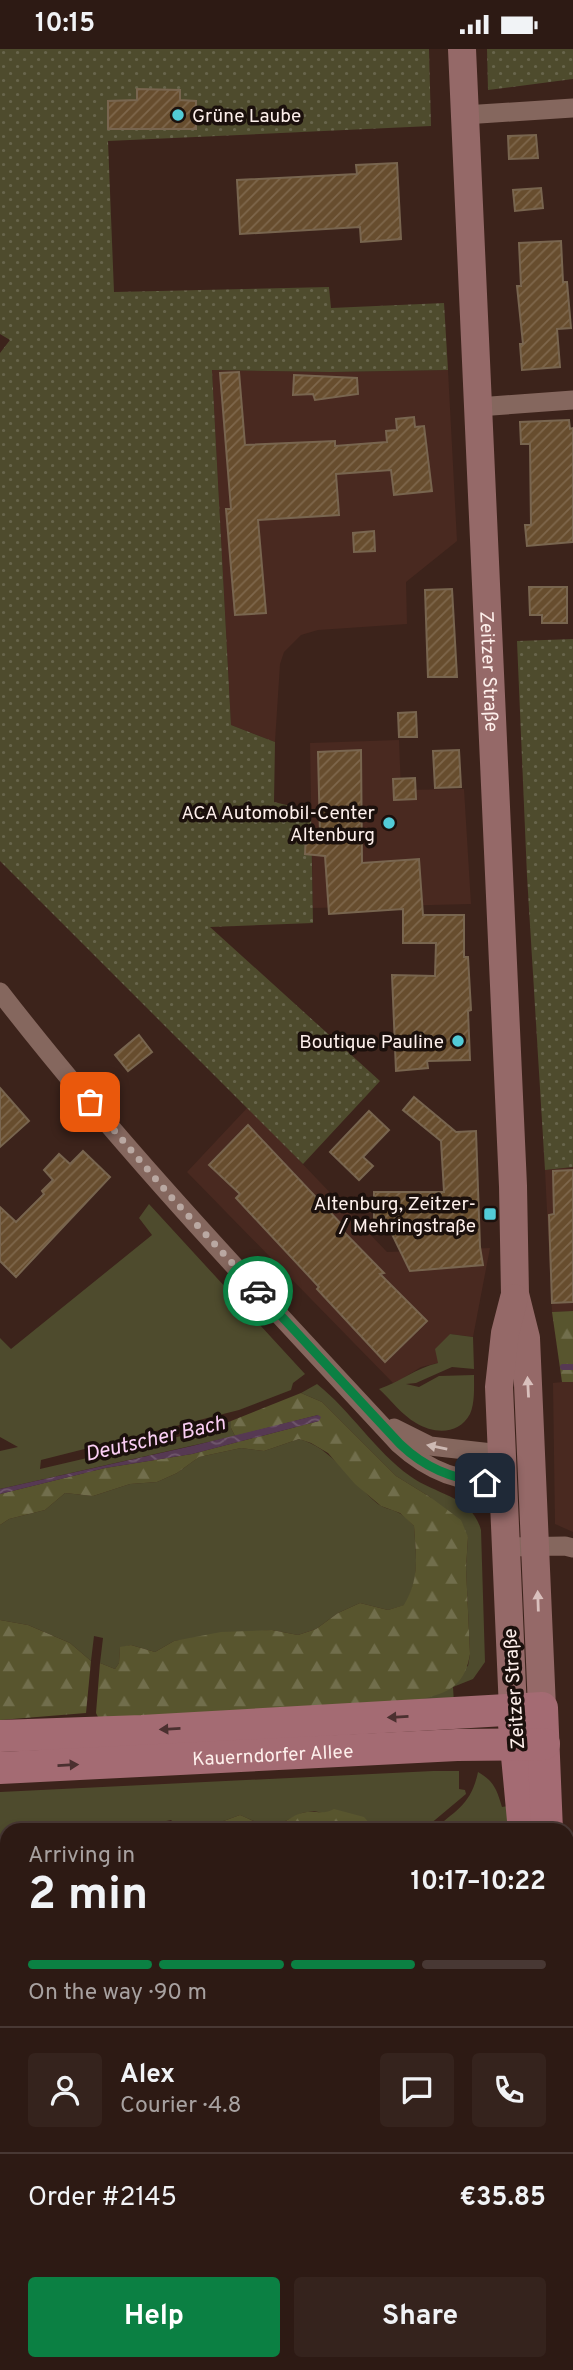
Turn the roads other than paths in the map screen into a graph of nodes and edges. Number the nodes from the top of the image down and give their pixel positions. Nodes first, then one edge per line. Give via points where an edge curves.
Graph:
1 (462, 49) edge
2 (573, 108) edge
3 (464, 115) junction
4 (573, 400) edge
5 (478, 407) junction
6 (0, 992) edge
7 (515, 1294) junction
8 (377, 1420) junction
9 (501, 1454) junction
10 (533, 1469) junction
11 (502, 1483) junction
12 (536, 1546) junction
13 (506, 1547) junction
14 (573, 1548) edge
15 (528, 1709) junction
16 (0, 1736) edge
17 (530, 1744) junction
18 (0, 1767) edge
19 (525, 1823) edge
20 (545, 1823) edge

1 - 3 main road, Zeitzer Straße
2 - 3 street
3 - 5 main road, Zeitzer Straße
4 - 5 street
5 - 7 main road, Zeitzer Straße
6 - 8 street via 172,1198
7 - 9 main road, Zeitzer Straße via 501,1361
10 -> 7 main road, Zeitzer Straße via 526,1338
9 -> 8 street via 430,1446
8 - 11 street via 419,1462 465,1480
9 - 10 main road
9 - 11 main road, Zeitzer Straße
10 - 11 main road
10 - 12 main road, Zeitzer Straße
11 - 13 main road, Zeitzer Straße
12 - 13 street
12 - 14 street
15 -> 12 main road, Zeitzer Straße
13 - 15 main road, Zeitzer Straße
15 -> 16 main road, Kauerndorfer Allee
15 - 17 main road, Zeitzer Straße
18 -> 17 main road, Kauerndorfer Allee
17 - 19 main road, Zeitzer Straße
17 - 20 main road, Zeitzer Straße

